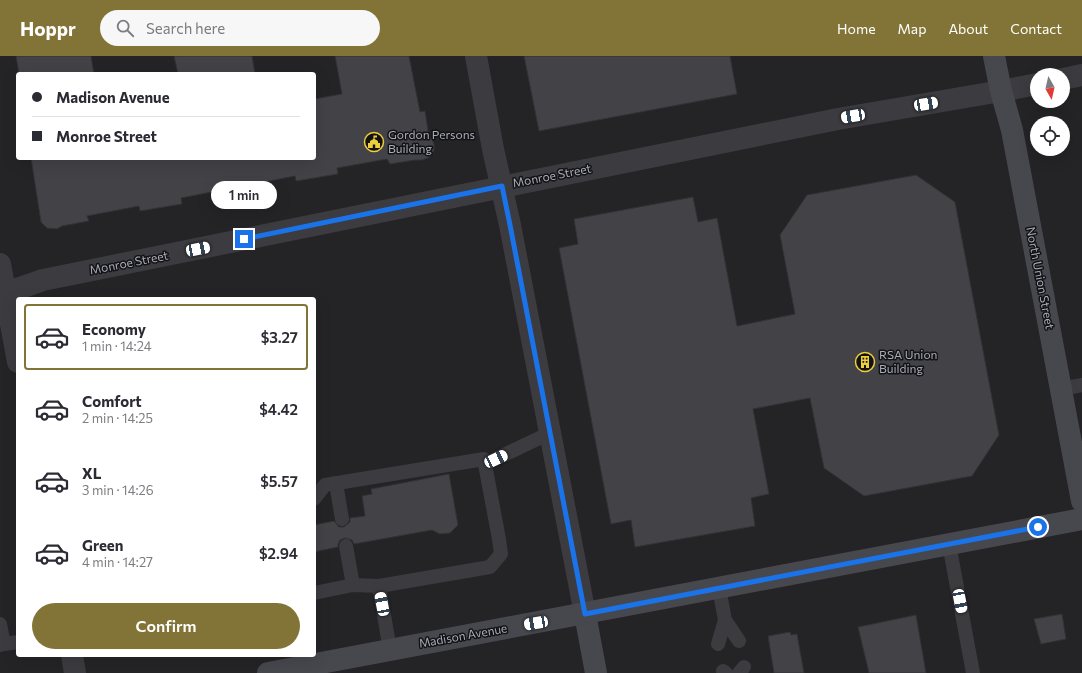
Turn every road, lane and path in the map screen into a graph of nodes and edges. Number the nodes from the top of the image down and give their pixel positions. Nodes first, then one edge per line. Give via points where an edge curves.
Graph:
1 (476, 56) edge
2 (994, 56) edge
3 (1082, 75) edge
4 (1070, 78) edge
5 (1030, 85) edge
6 (1001, 91) junction
7 (502, 186) junction
8 (0, 264) edge
9 (3, 294) edge
10 (16, 353) edge
11 (1082, 385) edge
12 (1061, 389) junction
13 (550, 433) junction
14 (485, 464) junction
15 (336, 483) junction
16 (316, 496) edge
17 (1082, 501) edge
18 (342, 519) dead end
19 (1082, 519) edge
20 (949, 544) junction
21 (346, 546) dead end
22 (354, 585) junction
23 (379, 586) junction
24 (719, 588) junction
25 (316, 593) edge
26 (585, 614) junction
27 (725, 620) junction
28 (0, 624) edge
29 (739, 641) dead end
30 (16, 642) edge
31 (718, 644) dead end
32 (2, 645) edge
33 (390, 650) junction
34 (72, 657) edge
35 (75, 673) edge
36 (268, 673) edge
37 (596, 673) edge
38 (973, 673) edge

1 - 7 street
2 - 6 main road, North Union Street
3 - 4 street
5 - 6 street, Monroe Street
6 - 7 street, Monroe Street via 838,119
6 - 12 main road, North Union Street via 1012,130
7 - 9 street, Monroe Street via 43,280
7 - 13 street
8 - 9 street
9 - 10 street
11 - 12 lane
12 - 17 main road, North Union Street
13 - 14 lane
13 - 26 street
14 - 15 lane via 484,459
14 - 23 lane via 501,554 490,567
15 - 16 lane via 325,485
15 - 18 lane
19 - 20 main road, Madison Avenue
20 - 24 main road, Madison Avenue
20 - 38 lane
21 - 22 lane
22 - 23 lane
22 - 25 lane
23 - 33 lane
24 - 26 main road, Madison Avenue
24 - 27 lane
26 - 33 main road, Madison Avenue
26 - 37 main road
27 - 29 lane
27 - 31 lane
28 - 32 lane
30 - 32 lane
33 - 36 main road, Madison Avenue
34 - 35 street

